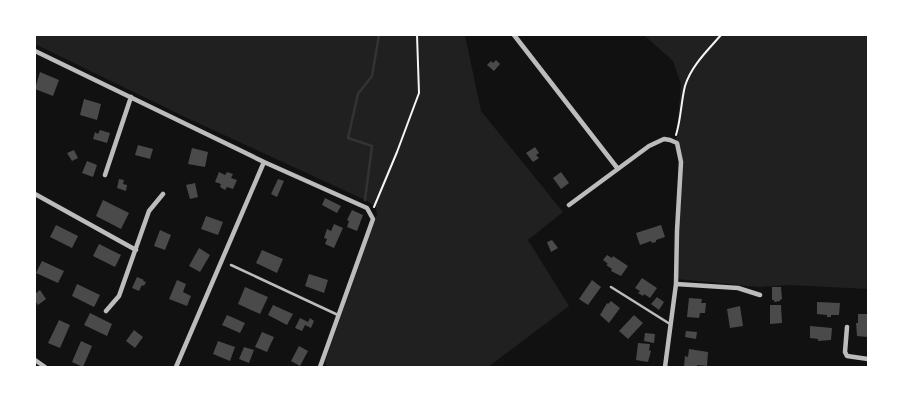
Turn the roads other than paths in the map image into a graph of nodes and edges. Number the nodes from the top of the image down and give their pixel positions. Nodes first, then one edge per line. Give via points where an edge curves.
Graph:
1 (514, 35) edge
2 (35, 51) edge
3 (131, 97) junction
4 (264, 162) junction
5 (618, 168) junction
6 (105, 175) dead end
7 (35, 194) edge
8 (163, 194) dead end
9 (569, 205) dead end
10 (136, 250) junction
11 (231, 265) dead end
12 (676, 284) junction
13 (611, 287) dead end
14 (760, 295) dead end
15 (106, 311) dead end
16 (338, 315) junction
17 (672, 324) junction
18 (847, 327) dead end
19 (868, 359) edge
20 (35, 360) edge
21 (45, 367) edge
22 (176, 367) edge
23 (320, 367) edge
24 (665, 367) edge

1 - 5 street
2 - 3 street
3 - 4 street
3 - 6 street
4 - 16 street via 367,208 371,214 373,219
4 - 22 street
5 - 9 street
5 - 12 street via 658,141 674,141 678,145 681,162
7 - 10 street
8 - 10 street via 149,211
10 - 15 street via 119,296
11 - 16 lane
12 - 14 street via 738,288
12 - 17 street
13 - 17 lane
16 - 23 street
17 - 24 street
18 - 19 street via 847,356
20 - 21 street

